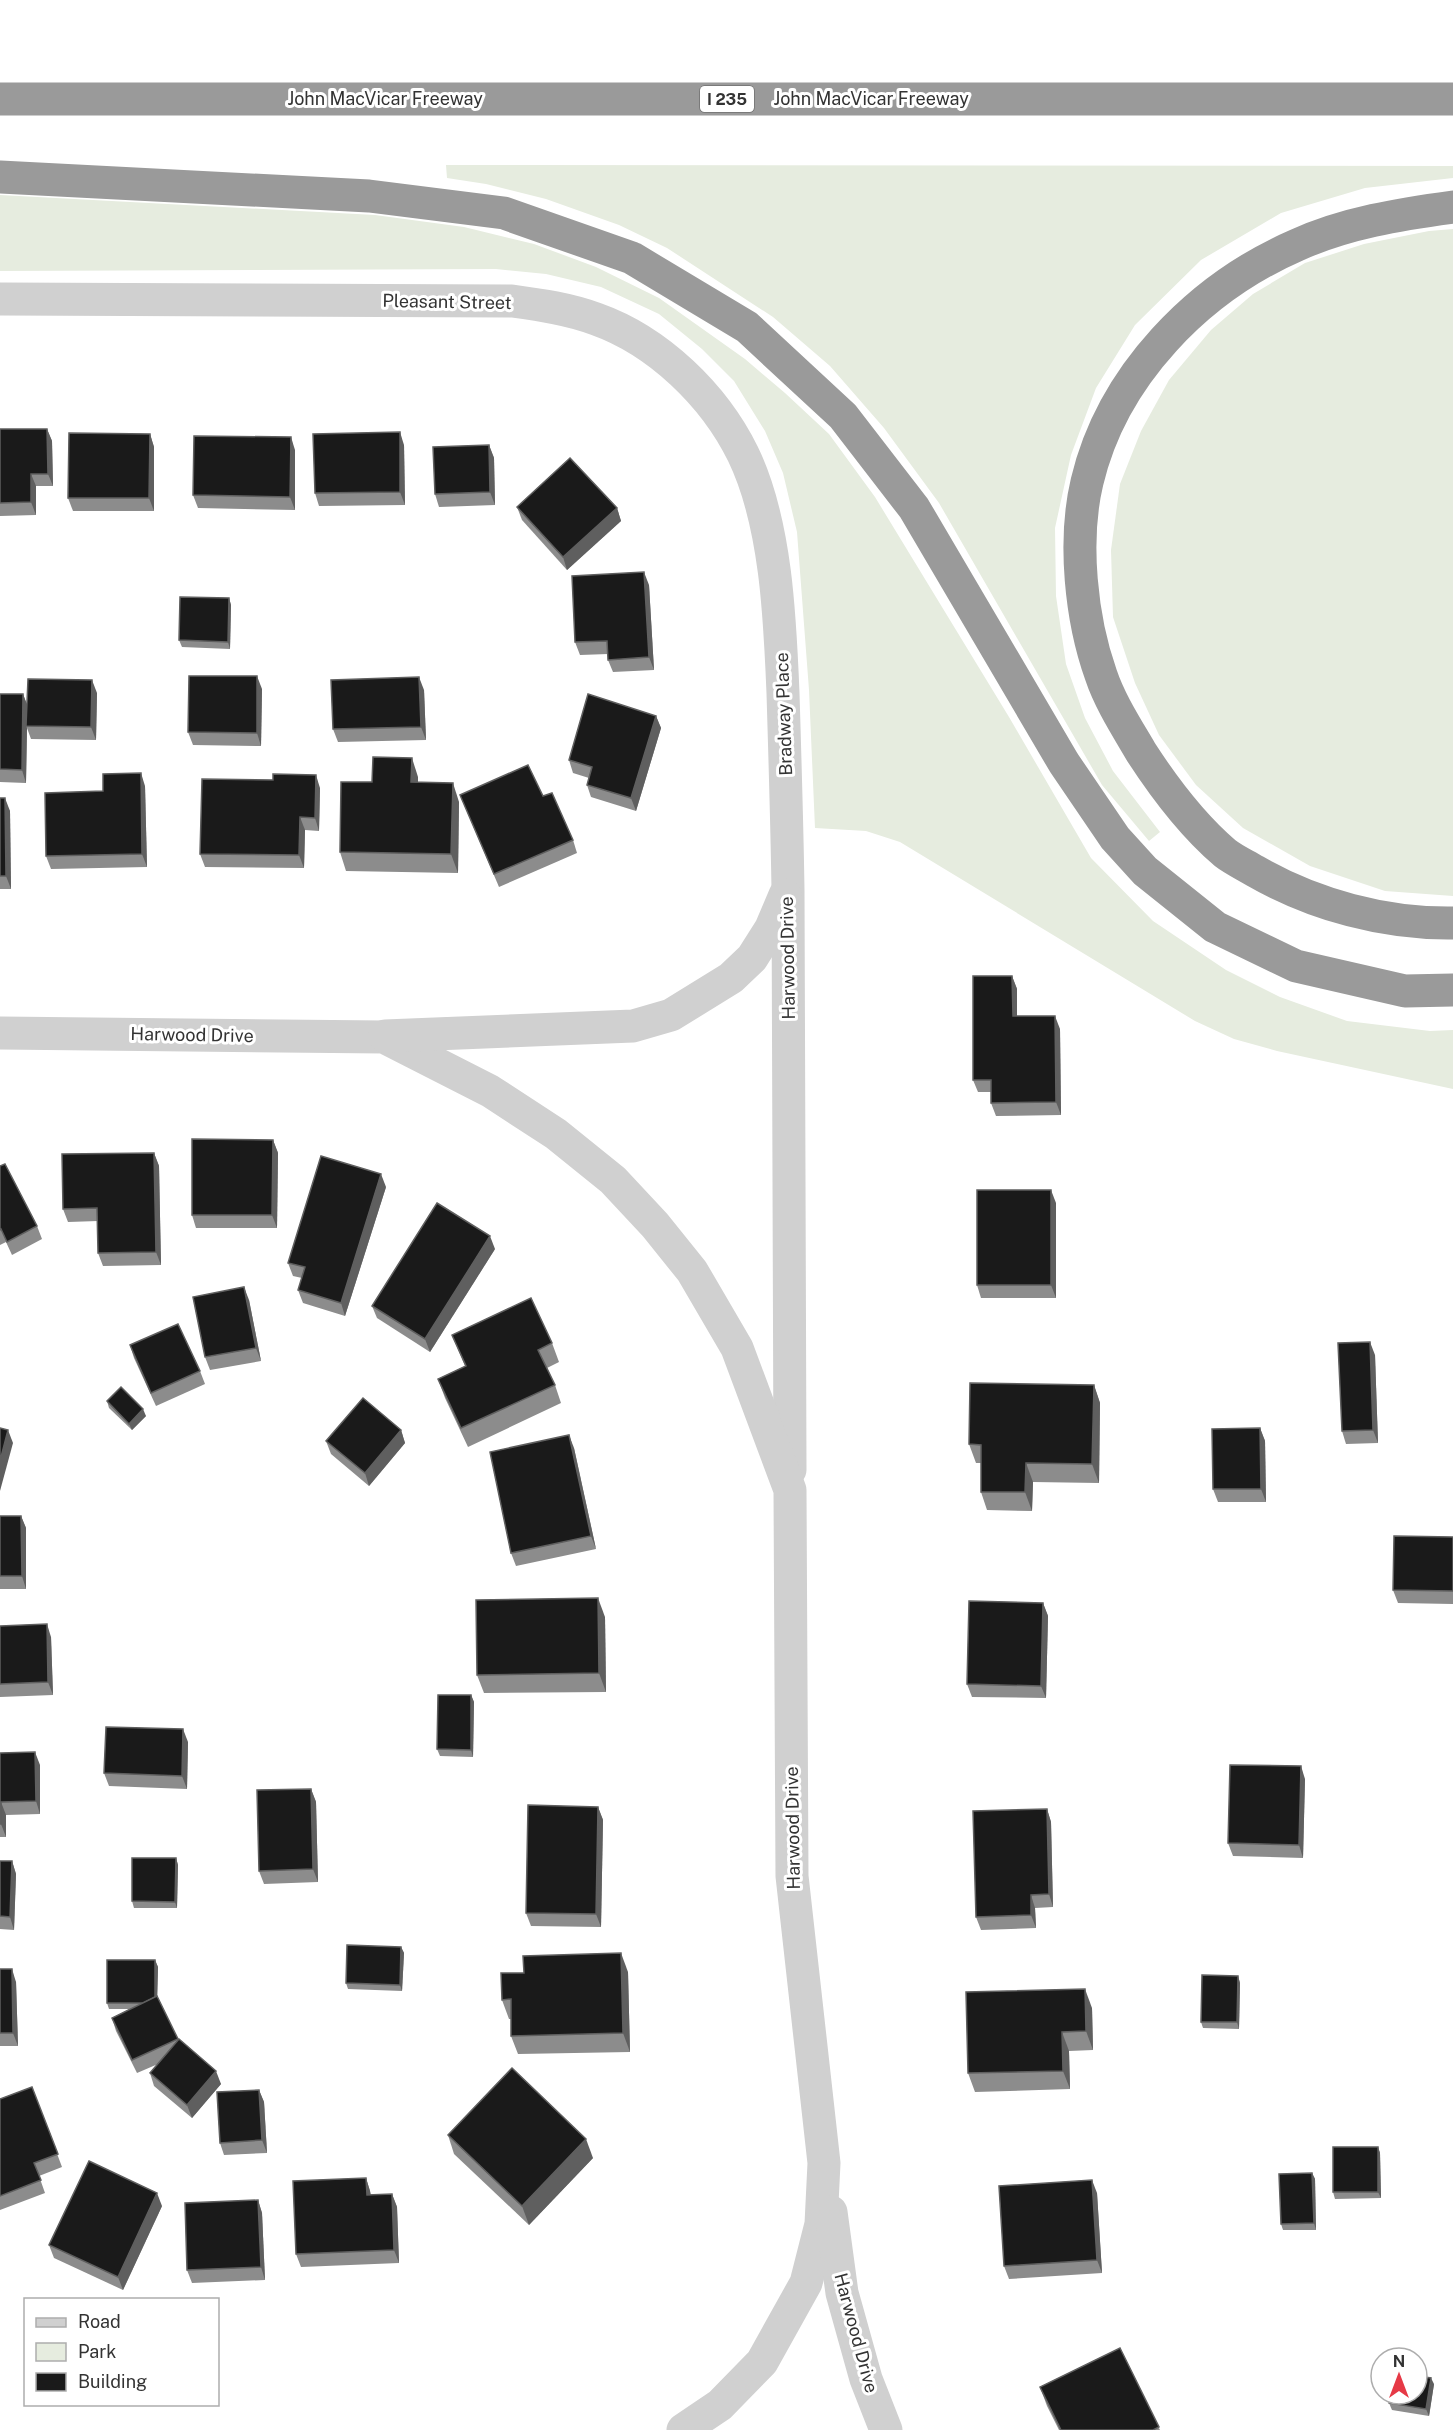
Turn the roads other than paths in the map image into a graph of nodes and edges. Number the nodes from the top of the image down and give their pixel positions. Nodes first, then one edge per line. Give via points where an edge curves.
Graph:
1 (0, 99) edge
2 (1453, 99) edge
3 (0, 177) edge
4 (1453, 207) edge
5 (0, 299) edge
6 (769, 542) joint
7 (788, 888) junction
8 (1453, 923) edge
9 (1453, 990) edge
10 (0, 1033) edge
11 (384, 1036) junction
12 (790, 1490) junction
13 (824, 2163) junction
14 (683, 2430) edge
15 (886, 2430) edge

1 - 2 highway, John MacVicar Freeway / I 235
3 - 9 highway via 369,196 481,210 504,213 632,258 747,327 843,416 914,508 1064,763 1114,838 1145,871 1215,927 1296,966 1405,991
4 - 8 highway via 1372,220 1297,244 1233,279 1182,321 1142,365 1108,423 1087,483 1080,548 1084,616 1101,677 1163,787 1193,822 1227,855 1299,892 1374,916
5 - 6 street, Pleasant Street via 512,301 556,307 598,319 650,345 722,417 744,454 760,497
6 - 7 street, Bradway Place via 780,620
7 - 11 street, Harwood Drive via 771,928 752,958 731,978 670,1016 633,1026
7 - 12 street, Harwood Drive
10 - 11 street, Harwood Drive
11 - 12 street, Harwood Drive via 490,1091 556,1134 613,1180 655,1226 692,1271 736,1348
12 - 13 street, Harwood Drive via 792,1876
13 - 14 street, Harwood Drive via 821,2224 806,2283 762,2362 720,2405
13 - 15 street, Harwood Drive via 842,2293 866,2379

